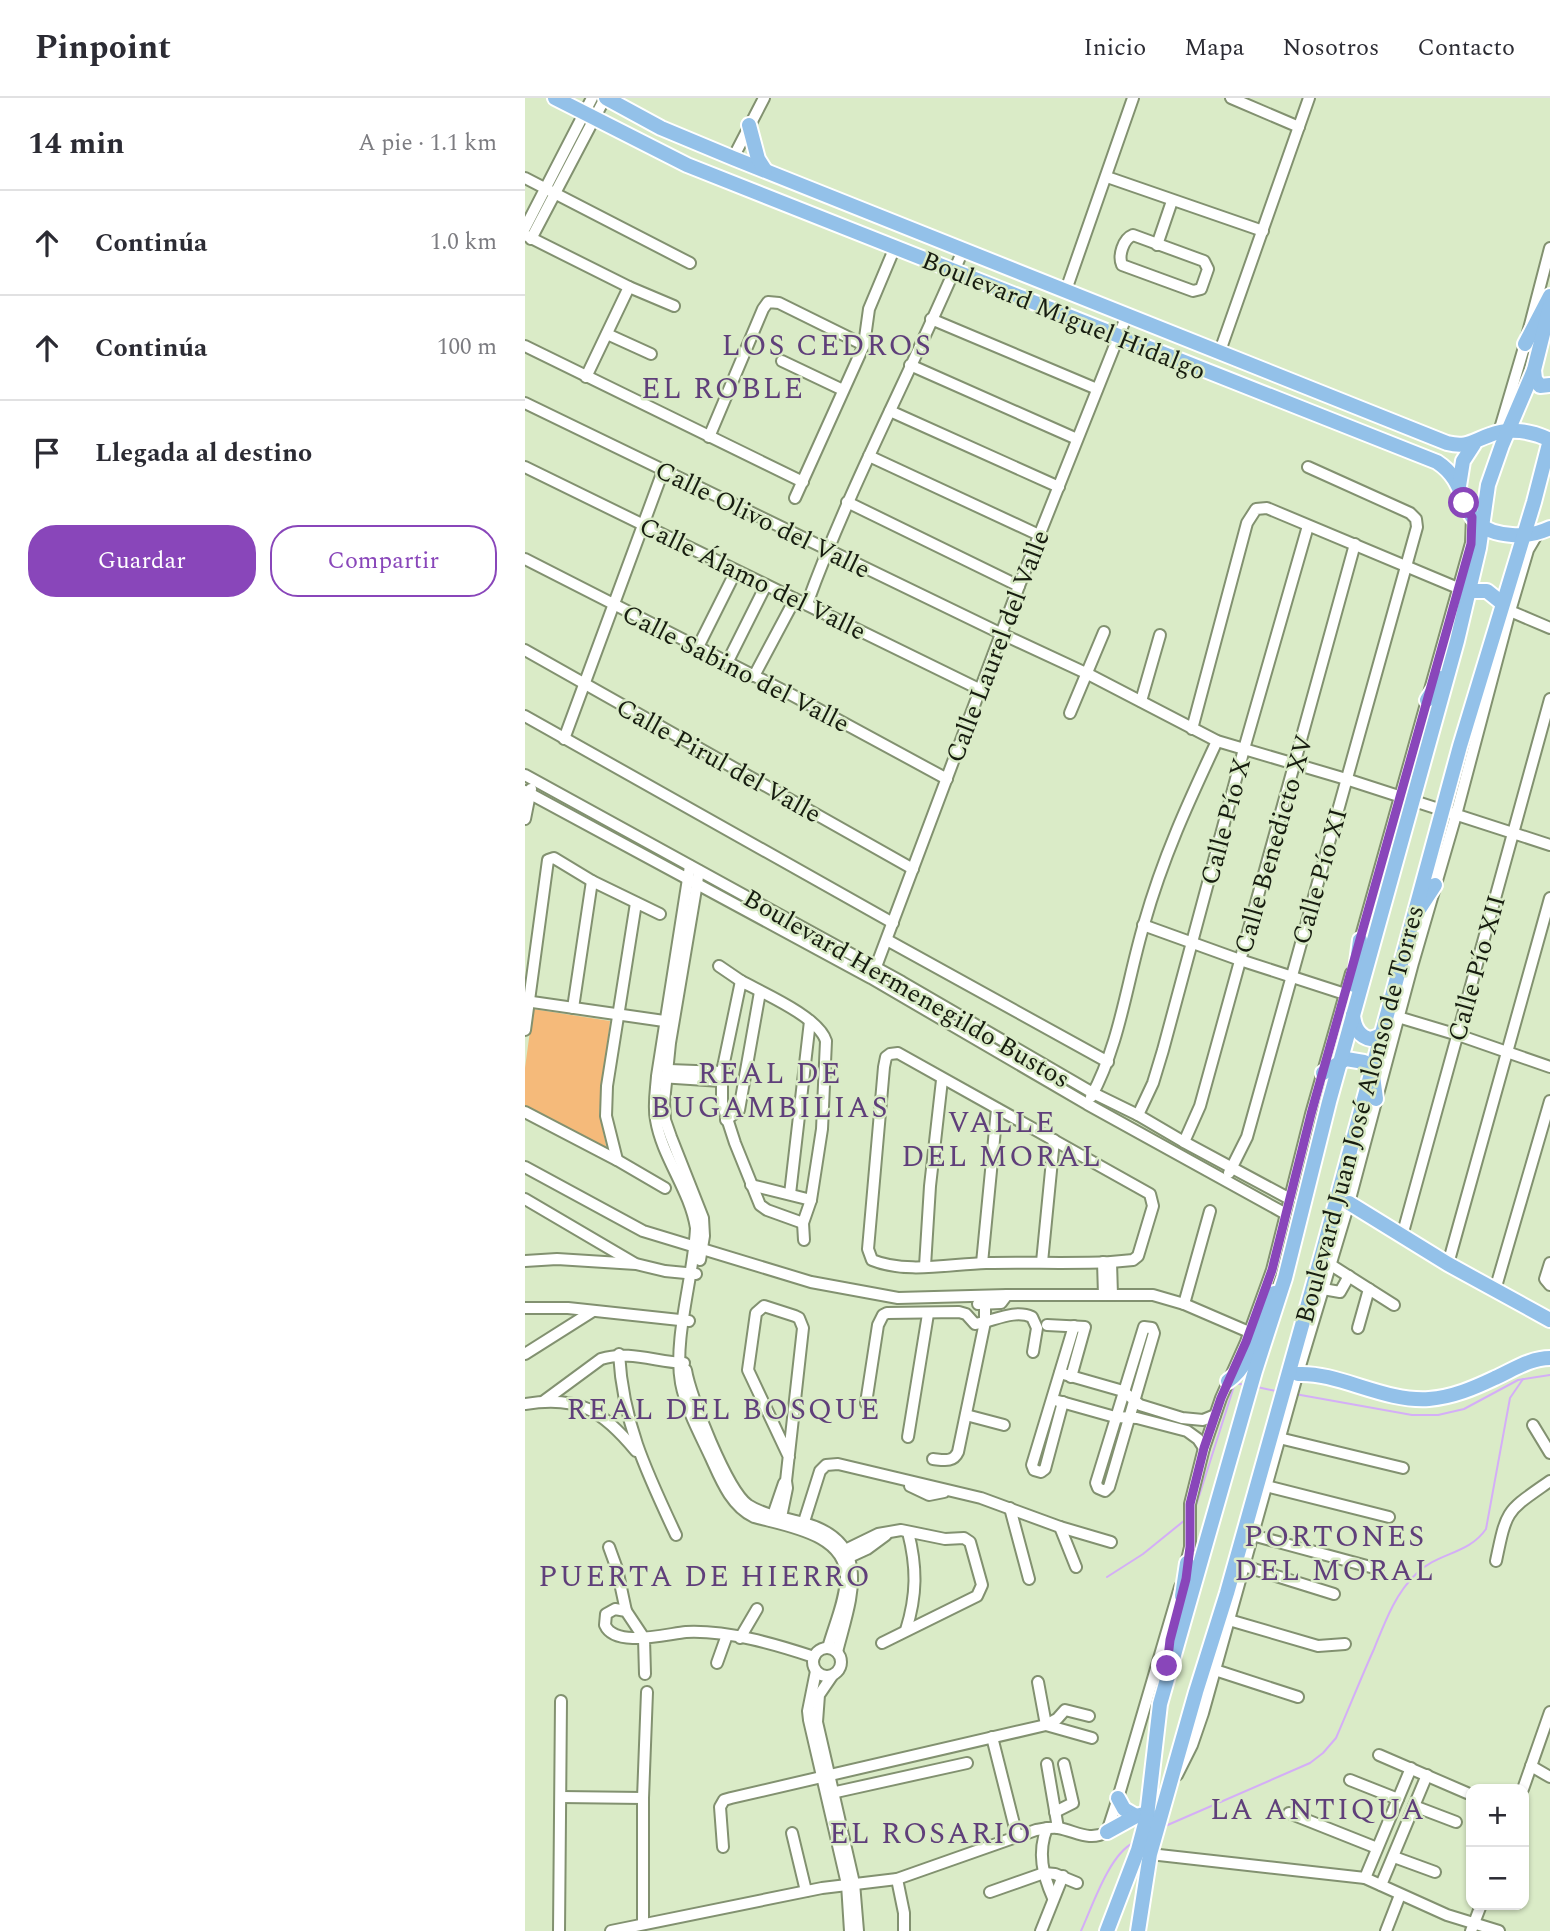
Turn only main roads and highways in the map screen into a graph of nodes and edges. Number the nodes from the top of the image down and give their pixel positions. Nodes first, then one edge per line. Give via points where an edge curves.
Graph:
1 (555, 98) edge
2 (605, 98) edge
3 (749, 125) road end
4 (765, 170) junction
5 (1550, 296) edge
6 (1550, 306) edge
7 (1525, 344) road end
8 (1534, 370) junction
9 (1550, 385) edge
10 (1504, 432) junction
11 (1550, 440) edge
12 (1474, 443) junction
13 (1459, 486) junction
14 (1477, 522) junction
15 (1544, 530) edge
16 (1523, 536) junction
17 (1522, 571) road end
18 (1463, 589) junction
19 (1506, 607) junction
20 (1451, 662) junction
21 (1427, 700) road end
22 (1435, 885) road end
23 (1410, 928) junction
24 (1360, 940) road end
25 (1413, 963) road end
26 (1353, 1019) junction
27 (1381, 1035) junction
28 (1341, 1062) junction
29 (1371, 1071) junction
30 (1323, 1073) road end
31 (1376, 1099) road end
32 (1349, 1203) road end
33 (1285, 1278) junction
34 (1550, 1320) edge
35 (1550, 1358) edge
36 (1295, 1373) junction
37 (1228, 1381) road end
38 (1187, 1563) road end
39 (1167, 1676) junction
40 (1118, 1798) road end
41 (1148, 1815) junction
42 (1107, 1832) road end
43 (1146, 1852) junction
44 (1107, 1931) edge
45 (1138, 1931) edge

1 - 13 main road, Boulevard Miguel Hidalgo via 687,165 1437,462
2 - 4 main road, Boulevard Miguel Hidalgo via 661,128
3 - 4 main road
4 - 12 main road, Boulevard Miguel Hidalgo via 1447,443
5 - 7 main road
6 - 8 main road, Boulevard Juan José Alonso de Torres
8 - 9 main road via 1540,386
8 - 10 main road, Boulevard Juan José Alonso de Torres
10 - 11 main road via 1531,432
10 - 12 main road, Boulevard Miguel Hidalgo
10 - 14 main road, Boulevard Juan José Alonso de Torres
11 - 16 main road, Boulevard Juan José Alonso de Torres
12 - 13 main road via 1463,461
13 - 14 main road, Boulevard Miguel Hidalgo
14 - 16 main road via 1492,532
14 - 18 main road, Boulevard Juan José Alonso de Torres
15 - 16 main road
16 - 19 main road, Boulevard Juan José Alonso de Torres
17 - 19 main road
18 - 19 main road via 1487,591
18 - 20 main road, Boulevard Juan José Alonso de Torres
19 - 23 main road, Boulevard Juan José Alonso de Torres via 1449,813
20 - 21 main road
20 - 26 main road, Boulevard Juan José Alonso de Torres via 1406,798
22 - 23 main road
23 - 25 main road
23 - 27 main road, Boulevard Juan José Alonso de Torres
24 - 26 main road
26 - 27 main road via 1365,1038
26 - 28 main road, Boulevard Juan José Alonso de Torres
27 - 29 main road, Boulevard Juan José Alonso de Torres
28 - 29 main road via 1364,1062
28 - 30 main road
28 - 33 main road, Boulevard Juan José Alonso de Torres
29 - 31 main road
29 - 36 main road, Boulevard Juan José Alonso de Torres
32 - 34 main road
33 - 37 main road via 1264,1310 1244,1364
33 - 39 main road, Boulevard Juan José Alonso de Torres
35 - 36 main road via 1523,1364 1458,1394 1426,1399
36 - 41 main road, Boulevard Juan José Alonso de Torres via 1169,1789
38 - 39 main road via 1168,1648
39 - 41 main road, Boulevard Juan José Alonso de Torres
40 - 41 main road via 1124,1809
41 - 42 main road
41 - 43 main road, Boulevard Juan José Alonso de Torres
43 - 44 main road, Boulevard Juan José Alonso de Torres
43 - 45 main road, Boulevard Juan José Alonso de Torres

